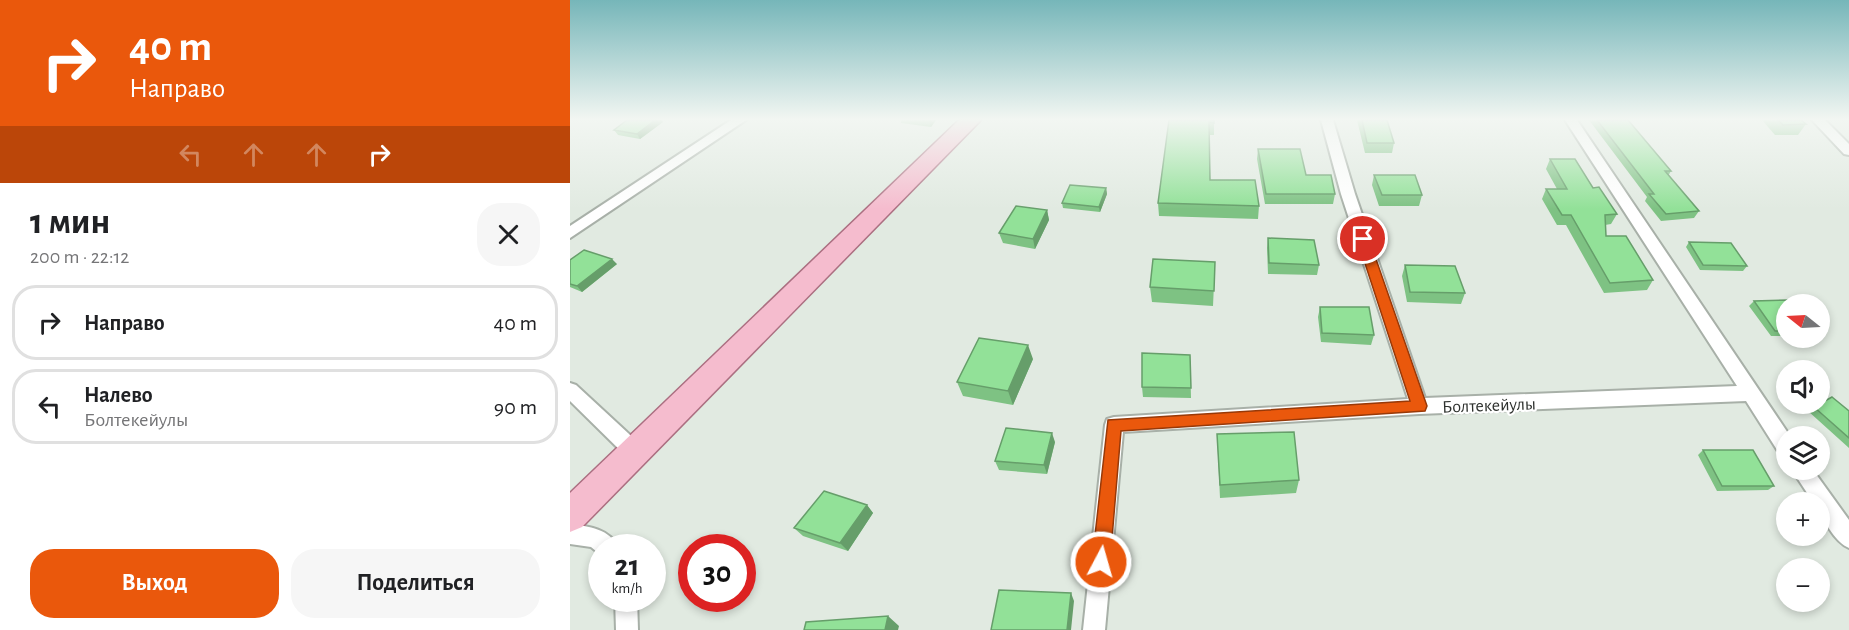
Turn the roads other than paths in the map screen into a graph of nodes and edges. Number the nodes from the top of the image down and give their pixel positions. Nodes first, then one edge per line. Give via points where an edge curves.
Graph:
1 (696, 149) edge
2 (941, 149) edge
3 (1335, 149) edge
4 (1590, 149) edge
5 (570, 233) edge
6 (570, 390) edge
7 (1751, 393) junction
8 (1419, 406) junction
9 (1776, 432) edge
10 (635, 452) junction
11 (1809, 480) edge
12 (570, 516) edge
13 (570, 534) edge
14 (588, 537) edge
15 (1849, 537) edge
16 (626, 612) edge
17 (627, 630) edge
18 (1094, 630) edge

1 - 5 street
2 - 10 main road
3 - 8 street, Болтекейулы
4 - 7 street
6 - 10 street
7 - 8 street, Болтекейулы
7 - 9 street
8 - 18 street via 1114,425
10 - 12 main road
11 - 15 street
13 - 14 street
16 - 17 street

